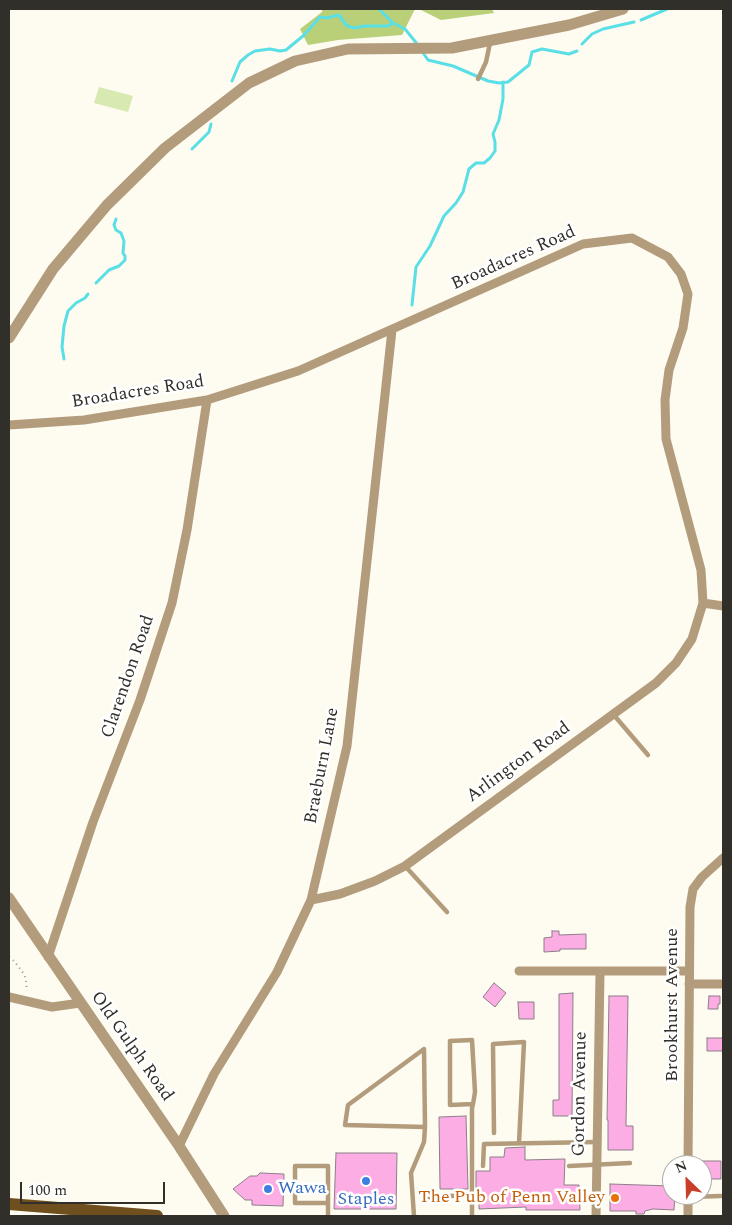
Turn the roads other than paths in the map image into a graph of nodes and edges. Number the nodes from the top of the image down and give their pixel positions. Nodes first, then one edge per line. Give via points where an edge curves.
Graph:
1 (623, 9) edge
2 (490, 41) junction
3 (479, 77) dead end
4 (392, 330) junction
5 (9, 338) edge
6 (207, 400) junction
7 (9, 425) edge
8 (703, 602) junction
9 (723, 606) edge
10 (613, 714) junction
11 (648, 755) dead end
12 (723, 858) edge
13 (405, 866) junction
14 (9, 898) edge
15 (311, 900) junction
16 (447, 912) dead end
17 (48, 957) junction
18 (519, 971) dead end
19 (689, 971) junction
20 (600, 972) junction
21 (689, 984) junction
22 (723, 984) edge
23 (9, 997) edge
24 (80, 1003) junction
25 (473, 1104) junction
26 (425, 1127) junction
27 (494, 1133) dead end
28 (597, 1142) junction
29 (519, 1143) junction
30 (179, 1146) junction
31 (688, 1155) edge
32 (630, 1163) dead end
33 (596, 1164) junction
34 (483, 1166) dead end
35 (569, 1166) dead end
36 (472, 1195) junction
37 (712, 1196) edge
38 (721, 1196) dead end
39 (429, 1197) dead end
40 (328, 1203) junction
41 (9, 1204) edge
42 (157, 1216) edge
43 (224, 1216) edge
44 (328, 1216) edge
45 (414, 1216) edge
46 (472, 1216) edge
47 (596, 1216) edge

1 - 2 street via 569,26
2 - 3 lane
2 - 5 street via 452,48 348,49 295,61 249,83 165,148 107,205 53,268
4 - 6 street, Broadacres Road via 298,371
4 - 8 street, Broadacres Road via 583,244 632,238 668,257 681,274 688,294 683,328 669,370 664,400 666,439 702,570
4 - 15 street, Braeburn Lane via 347,746
6 - 7 street, Broadacres Road via 84,420
6 - 17 street, Clarendon Road via 188,530 172,603
8 - 9 street
8 - 10 street, Arlington Road via 692,639 676,663 656,683
10 - 11 lane
10 - 13 street, Arlington Road
12 - 19 street, Brookhurst Avenue via 693,889
13 - 15 street, Arlington Road via 340,894
13 - 16 lane
14 - 17 street, Old Gulph Road
15 - 30 street, Braeburn Lane via 277,972 214,1074
17 - 24 street, Old Gulph Road
18 - 20 street
19 - 20 street
19 - 21 street, Brookhurst Avenue
20 - 28 street, Gordon Avenue
21 - 22 street
21 - 31 street, Brookhurst Avenue
23 - 24 street via 52,1007
24 - 30 street, Old Gulph Road
25 - 25 lane via 472,1040 450,1041 450,1105
25 - 36 lane
26 - 26 lane via 424,1049 348,1105 345,1125
26 - 45 lane via 424,1142 411,1172
27 - 29 lane via 492,1044 524,1042
28 - 29 lane
28 - 33 street, Gordon Avenue
29 - 34 lane via 484,1144
30 - 43 street, Old Gulph Road
32 - 33 lane
33 - 35 lane
33 - 47 street, Gordon Avenue
36 - 39 lane
36 - 46 lane
37 - 38 lane
40 - 40 lane via 328,1166 295,1166 294,1203
40 - 44 lane
41 - 42 main road

